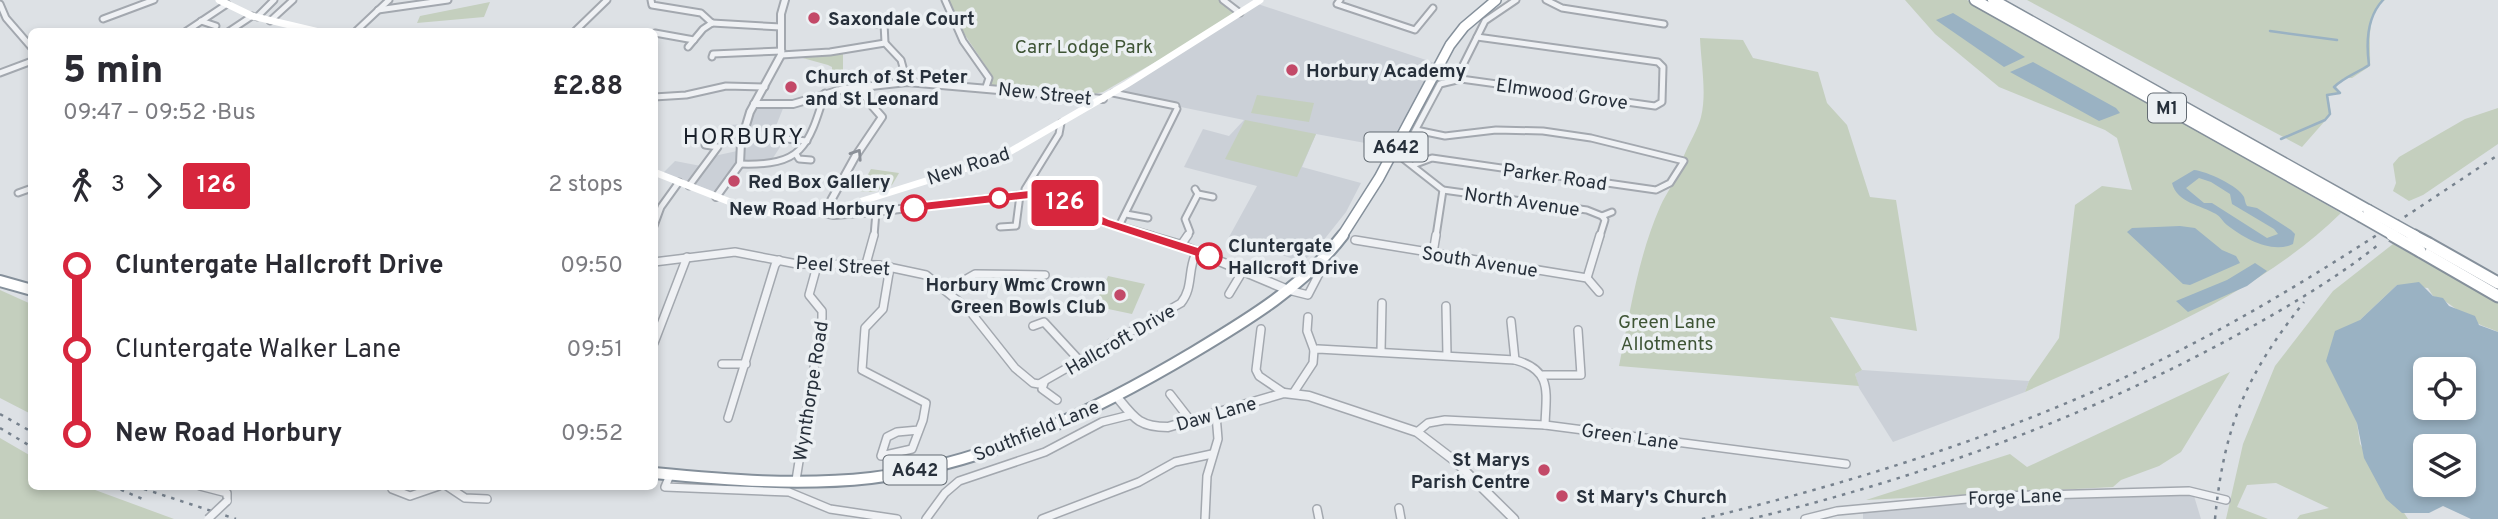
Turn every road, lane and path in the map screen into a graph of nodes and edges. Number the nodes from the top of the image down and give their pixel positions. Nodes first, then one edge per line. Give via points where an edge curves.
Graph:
1 (154, 0) edge
2 (219, 0) edge
3 (274, 0) edge
4 (293, 0) edge
5 (389, 0) edge
6 (448, 0) edge
7 (607, 0) edge
8 (651, 0) edge
9 (785, 0) edge
10 (945, 0) edge
11 (1223, 0) edge
12 (1260, 0) edge
13 (1340, 0) edge
14 (1496, 0) edge
15 (1516, 0) edge
16 (1546, 0) edge
17 (1975, 0) edge
18 (1993, 0) edge
19 (0, 4) edge
20 (227, 4) junction
21 (707, 7) dead end
22 (1433, 8) dead end
23 (378, 9) junction
24 (701, 13) junction
25 (1240, 13) junction
26 (254, 17) junction
27 (103, 19) dead end
28 (201, 21) junction
29 (270, 21) junction
30 (893, 21) dead end
31 (712, 23) junction
32 (884, 23) junction
33 (876, 24) dead end
34 (1664, 24) dead end
35 (216, 26) dead end
36 (781, 27) junction
37 (191, 28) edge
38 (235, 28) edge
39 (298, 28) edge
40 (359, 28) edge
41 (578, 28) edge
42 (658, 32) edge
43 (1478, 37) junction
44 (694, 40) junction
45 (28, 43) edge
46 (885, 43) junction
47 (688, 47) dead end
48 (782, 53) junction
49 (712, 57) dead end
50 (28, 62) edge
51 (0, 73) edge
52 (1461, 79) junction
53 (907, 82) junction
54 (765, 87) junction
55 (862, 87) junction
56 (986, 87) junction
57 (825, 93) junction
58 (1113, 93) junction
59 (658, 97) edge
60 (1103, 99) junction
61 (754, 104) junction
62 (1061, 123) junction
63 (1416, 130) junction
64 (788, 131) dead end
65 (807, 141) junction
66 (705, 145) dead end
67 (796, 154) junction
68 (1397, 154) junction
69 (811, 160) dead end
70 (740, 164) junction
71 (1413, 165) junction
72 (658, 174) edge
73 (679, 182) junction
74 (689, 186) junction
75 (28, 189) edge
76 (1443, 190) junction
77 (18, 193) dead end
78 (1023, 194) junction
79 (716, 197) junction
80 (1213, 197) dead end
81 (876, 212) junction
82 (1612, 212) dead end
83 (824, 213) junction
84 (2364, 213) junction
85 (1126, 214) junction
86 (658, 215) edge
87 (1602, 216) junction
88 (1147, 218) dead end
89 (1119, 226) junction
90 (1000, 227) dead end
91 (1355, 240) dead end
92 (1181, 245) junction
93 (2425, 247) junction
94 (1197, 251) junction
95 (1433, 253) junction
96 (687, 257) junction
97 (779, 260) junction
98 (658, 261) edge
99 (866, 264) junction
100 (817, 265) junction
101 (890, 267) junction
102 (1322, 268) dead end
103 (1244, 269) junction
104 (1045, 275) dead end
105 (1587, 278) junction
106 (0, 281) edge
107 (2498, 283) edge
108 (28, 289) edge
109 (947, 290) junction
110 (1288, 290) junction
111 (1600, 292) dead end
112 (1229, 294) dead end
113 (2498, 296) edge
114 (1382, 303) dead end
115 (1446, 306) dead end
116 (1308, 317) dead end
117 (1511, 321) dead end
118 (1033, 326) dead end
119 (1261, 329) dead end
120 (1578, 330) dead end
121 (658, 333) edge
122 (1314, 350) junction
123 (1381, 351) junction
124 (1447, 355) junction
125 (1516, 360) junction
126 (1080, 361) junction
127 (722, 364) dead end
128 (746, 364) junction
129 (1543, 375) junction
130 (1044, 383) junction
131 (1289, 392) junction
132 (1170, 394) dead end
133 (1116, 397) junction
134 (1057, 400) dead end
135 (732, 414) dead end
136 (1130, 415) junction
137 (1216, 415) junction
138 (1191, 421) junction
139 (1545, 425) junction
140 (919, 430) junction
141 (1417, 432) junction
142 (1212, 454) junction
143 (1846, 464) dead end
144 (658, 474) edge
145 (670, 475) junction
146 (796, 480) junction
147 (215, 490) edge
148 (395, 490) edge
149 (427, 490) edge
150 (451, 490) edge
151 (486, 499) dead end
152 (2227, 500) dead end
153 (1399, 508) dead end
154 (1317, 509) dead end
155 (208, 519) edge
156 (897, 519) edge
157 (926, 519) edge
158 (1042, 519) edge
159 (1205, 519) edge
160 (1319, 519) edge
161 (1401, 519) edge
162 (1514, 519) edge
163 (1804, 519) edge

1 - 27 street
2 - 20 main road
3 - 26 street
4 - 29 street
5 - 23 street
6 - 23 street
7 - 41 street
8 - 24 street via 652,5
9 - 36 street
10 - 56 street via 951,18 989,78
11 - 25 street
12 - 25 main road, New Road
13 - 22 street via 1337,4 1415,30
14 - 68 highway, A642 via 1462,29 1438,64
15 - 43 street via 1485,21
16 - 34 street via 1562,8
17 - 84 highway, M1
18 - 84 highway, M1
19 - 45 street
20 - 26 main road
20 - 28 street
21 - 24 street
23 - 40 street
24 - 31 street
25 - 58 main road, New Road
26 - 29 main road
26 - 38 street
28 - 35 street
28 - 37 street
29 - 39 main road
30 - 32 street
31 - 36 street
31 - 44 street
32 - 33 street
32 - 46 street
36 - 48 street
42 - 44 street
43 - 52 street via 1461,69
43 - 52 street, Elmwood Grove via 1658,62 1663,67 1662,102 1655,106
44 - 47 street
46 - 48 street via 830,52
46 - 53 street via 897,50
48 - 49 street
48 - 54 street
50 - 51 street
52 - 63 street via 1440,84
53 - 55 street, New Street
53 - 56 street, New Street
54 - 59 street via 726,86
54 - 61 street
55 - 57 street, New Street
83 -> 55 street via 882,117
56 - 60 street, New Street
57 - 61 street, New Street via 793,104
57 - 65 street
58 - 60 main road, New Road
58 - 85 street via 1176,107
60 - 62 main road, New Road
61 - 70 street via 741,142
62 - 78 street
62 - 83 main road, New Road via 999,158
63 - 68 street
63 - 71 street, Parker Road via 1443,136 1534,131 1594,139 1684,161 1671,183 1656,190 1432,158
64 - 65 street via 786,139
65 - 67 street
66 - 74 street via 718,147
67 - 69 street via 799,159
67 - 70 street via 770,165
68 - 71 street, North Avenue
68 - 110 highway, A642 via 1324,258
70 - 79 street
71 - 76 street, North Avenue
72 - 73 main road, New Road
73 - 74 main road, New Road
73 - 86 street
74 - 79 main road, New Road
75 - 77 street
76 - 87 street, North Avenue via 1587,210
76 - 95 street
78 - 81 street
78 - 89 street via 1052,197
78 - 90 street via 1017,229
79 - 83 main road, New Road via 771,214
80 - 92 street via 1197,191 1185,219 1190,232
81 - 83 street
81 - 99 street
82 - 87 street, North Avenue
84 - 93 highway, M1, bridge
85 - 88 street
85 - 89 street
87 - 105 street via 1605,220
89 - 92 street
91 - 95 street, South Avenue
92 - 94 street
93 - 107 highway, M1
93 - 113 highway, M1
94 - 103 street
94 - 126 street, Hallcroft Drive via 1190,260 1190,290 1181,303
95 - 105 street, South Avenue
96 - 97 street, Peel Street via 735,252
96 - 98 street, Peel Street
96 - 121 street
97 - 100 street, Peel Street
97 - 128 street
99 - 100 street, Peel Street
99 - 101 street, Peel Street
100 - 146 street, Wynthorpe Road via 809,295 822,318
101 - 109 street, Peel Street via 926,275
101 - 140 street via 883,309 865,328 861,365 866,373 926,403
102 - 110 street via 1308,295
103 - 110 street
103 - 112 street
104 - 109 street via 970,275
105 - 111 street
106 - 108 highway
109 - 130 street, Peel Street via 1015,368 1033,383
110 - 133 highway, Southfield Lane / A642 via 1226,333
114 - 123 street
115 - 124 street
116 - 122 street
117 - 125 street
118 - 126 street via 1044,322
119 - 131 street, Daw Lane via 1256,370
120 - 129 street via 1581,374
122 - 123 street
122 - 131 street via 1313,363
123 - 124 street
124 - 125 street
125 - 129 street via 1530,362
126 - 130 street, Hallcroft Drive
127 - 128 street
128 - 135 street
129 - 139 street
130 - 134 street, Peel Street via 1042,389
131 - 137 street, Daw Lane
131 - 141 street, Daw Lane
132 - 138 street
133 - 136 street
133 - 146 highway, Southfield Lane / A642 via 1030,436 946,464 899,474
136 - 138 street, Daw Lane via 1153,427
136 - 157 street, Southfield Lane via 1102,422 1032,457 959,481
137 - 138 street, Daw Lane
137 - 142 street via 1218,439
139 - 141 street, Green Lane via 1445,420 1428,423
139 - 143 street, Green Lane
140 - 140 street via 912,449 881,456 882,441 888,435
141 - 162 street, Daw Lane via 1455,461
142 - 158 street via 1175,462 1139,482
142 - 159 street
144 - 145 highway, Southfield Lane / A642
145 - 146 highway, Southfield Lane / A642
145 - 156 street, Southfield Lane via 666,487 789,492 830,509
147 - 155 street, bridge via 229,498
148 - 149 street via 410,496
150 - 151 street via 459,497
152 - 163 street, Forge Lane via 2189,491 1999,496 1837,511
153 - 161 street
154 - 160 street

